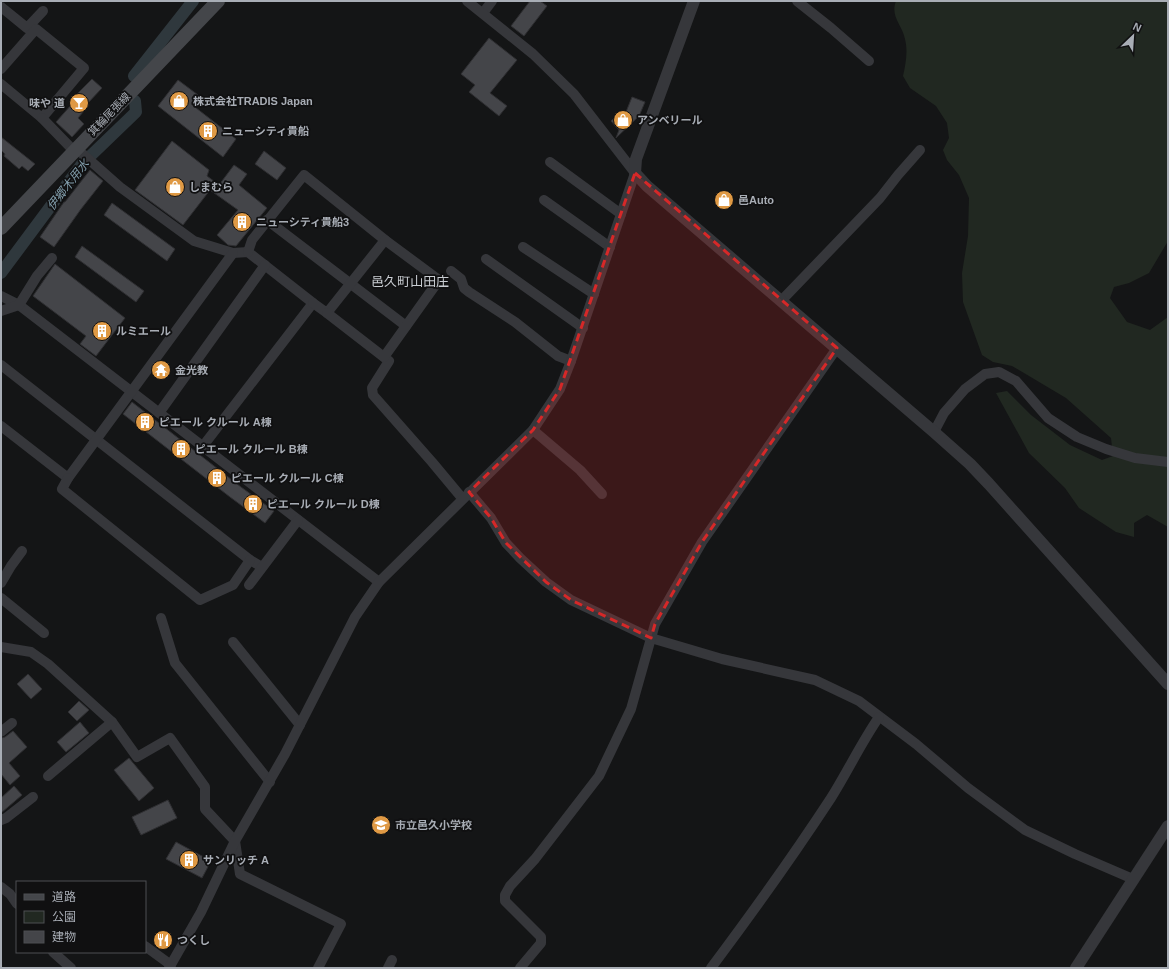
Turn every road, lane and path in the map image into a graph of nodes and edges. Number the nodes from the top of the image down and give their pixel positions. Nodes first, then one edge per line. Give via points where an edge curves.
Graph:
1 (218, 1) edge
2 (467, 1) edge
3 (492, 1) edge
4 (797, 1) edge
5 (692, 2) edge
6 (1, 7) edge
7 (43, 11) dead end
8 (483, 13) junction
9 (32, 29) junction
10 (869, 61) dead end
11 (1, 69) edge
12 (1, 84) edge
13 (42, 118) junction
14 (76, 150) junction
15 (920, 150) dead end
16 (550, 162) dead end
17 (635, 173) junction
18 (544, 200) dead end
19 (621, 214) junction
20 (268, 220) junction
21 (1, 228) edge
22 (385, 240) junction
23 (523, 247) dead end
24 (610, 247) junction
25 (248, 252) junction
26 (233, 253) junction
27 (52, 258) dead end
28 (486, 259) dead end
29 (265, 265) junction
30 (451, 271) dead end
31 (351, 283) junction
32 (594, 294) junction
33 (1, 296) edge
34 (781, 300) junction
35 (313, 303) junction
36 (19, 305) junction
37 (1, 311) edge
38 (327, 313) junction
39 (406, 326) junction
40 (583, 328) junction
41 (837, 348) junction
42 (384, 357) junction
43 (571, 361) junction
44 (1, 365) edge
45 (132, 392) junction
46 (159, 413) junction
47 (1, 426) edge
48 (533, 430) junction
49 (934, 432) junction
50 (96, 440) junction
51 (203, 446) junction
52 (1168, 462) edge
53 (68, 478) junction
54 (602, 494) dead end
55 (465, 495) junction
56 (298, 520) junction
57 (22, 551) dead end
58 (250, 560) junction
59 (262, 567) junction
60 (379, 582) junction
61 (1, 583) edge
62 (249, 585) dead end
63 (1, 598) edge
64 (162, 618) dead end
65 (44, 633) dead end
66 (651, 638) junction
67 (233, 642) dead end
68 (1, 647) edge
69 (1168, 684) edge
70 (880, 717) junction
71 (112, 722) junction
72 (12, 724) dead end
73 (300, 725) junction
74 (1, 732) edge
75 (48, 776) dead end
76 (270, 782) junction
77 (33, 797) dead end
78 (1, 820) edge
79 (1168, 826) edge
80 (235, 842) junction
81 (1133, 880) junction
82 (1, 887) edge
83 (16, 903) edge
84 (146, 947) edge
85 (53, 953) edge
86 (170, 966) edge
87 (71, 968) edge
88 (318, 968) edge
89 (520, 968) edge
90 (711, 968) edge
91 (1076, 968) edge

1 - 14 main road, 箕輪尾張線
2 - 8 street
3 - 8 street
4 - 10 street
5 - 17 street via 636,159
6 - 9 street
7 - 9 street
8 - 17 street via 533,54 574,94
9 - 11 street
9 - 13 street via 84,68
12 - 13 street
13 - 14 street
14 - 21 main road, 箕輪尾張線
14 - 26 street via 120,187 194,240
15 - 34 street via 880,198
16 - 19 street
17 - 19 street
17 - 34 street
18 - 24 street
19 - 24 street
20 - 22 street via 304,175
20 - 25 street via 252,240
20 - 31 street
22 - 31 street
22 - 39 street via 439,280
23 - 32 street
24 - 32 street
25 - 26 street
25 - 29 street
26 - 45 street
27 - 36 street
28 - 40 street
29 - 35 street
29 - 46 street
30 - 43 street via 461,279 464,288 469,292 515,322 558,356
31 - 38 street
31 - 39 street
32 - 40 street
33 - 36 street
34 - 41 street
35 - 38 street
35 - 51 street
36 - 37 street
36 - 45 street
38 - 42 street
39 - 42 street
40 - 43 street
41 - 49 street
41 - 66 street via 702,542 655,624
42 - 55 street via 389,361 372,388 373,395
43 - 48 street via 560,388
44 - 50 street
45 - 46 street
45 - 50 street
46 - 51 street
47 - 53 street
48 - 54 street via 580,470
48 - 55 street
49 - 52 street via 944,413 965,389 985,374 999,372 1016,381 1048,418 1077,437 1135,458
49 - 69 street via 989,484
50 - 53 street
50 - 58 street
51 - 56 street
53 - 58 street via 62,489 200,600 233,585
55 - 60 street
55 - 66 street via 492,518 506,543 546,582 571,600
56 - 59 street
56 - 60 street
57 - 61 street
58 - 59 street
59 - 62 street
60 - 73 street via 355,617
63 - 65 street
64 - 76 street via 175,662
66 - 70 street via 722,659 815,680 859,701
66 - 89 street via 631,709 599,776 505,895 505,901 541,937 541,943
67 - 73 street
68 - 71 street via 31,652 48,664
70 - 81 street via 1025,830
70 - 90 street via 822,811 756,908
71 - 75 street
71 - 80 street via 137,757 170,738 205,787 205,809
72 - 74 street
73 - 76 street
76 - 80 street
77 - 78 street
79 - 81 street
80 - 86 street via 201,912
80 - 88 street via 240,874 341,924
81 - 91 street
82 - 83 street
84 - 86 street
85 - 87 street

